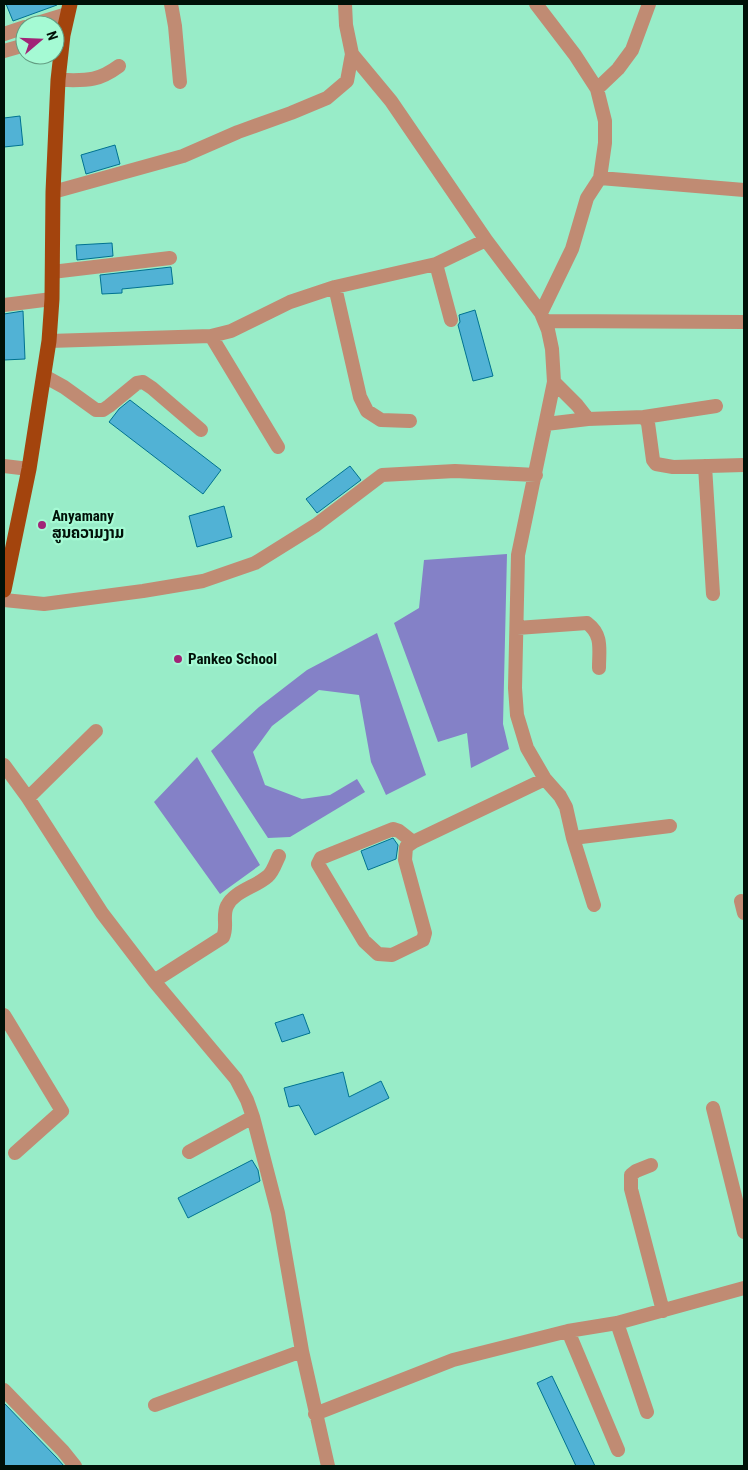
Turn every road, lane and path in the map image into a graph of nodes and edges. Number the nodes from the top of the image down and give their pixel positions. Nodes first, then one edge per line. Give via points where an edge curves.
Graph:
1 (172, 4) edge
2 (345, 4) edge
3 (536, 4) edge
4 (649, 4) edge
5 (69, 9) edge
6 (55, 15) edge
7 (352, 54) junction
8 (58, 65) edge
9 (119, 66) dead end
10 (58, 80) junction
11 (180, 82) dead end
12 (597, 89) junction
13 (600, 178) junction
14 (744, 190) edge
15 (53, 192) junction
16 (486, 240) junction
17 (170, 258) dead end
18 (436, 264) junction
19 (52, 272) junction
20 (335, 287) junction
21 (52, 299) junction
22 (4, 305) edge
23 (543, 317) junction
24 (451, 320) dead end
25 (744, 322) edge
26 (211, 336) junction
27 (49, 341) junction
28 (44, 376) junction
29 (554, 382) junction
30 (716, 406) dead end
31 (588, 418) junction
32 (644, 418) junction
33 (410, 421) dead end
34 (546, 424) junction
35 (201, 430) dead end
36 (278, 448) dead end
37 (744, 465) edge
38 (4, 466) edge
39 (705, 466) junction
40 (29, 469) junction
41 (536, 474) junction
42 (4, 590) edge
43 (713, 594) dead end
44 (4, 600) edge
45 (517, 628) junction
46 (599, 668) dead end
47 (96, 731) dead end
48 (4, 765) edge
49 (545, 779) junction
50 (28, 798) junction
51 (670, 826) dead end
52 (573, 838) junction
53 (413, 842) junction
54 (279, 856) dead end
55 (594, 905) dead end
56 (154, 981) junction
57 (4, 1015) edge
58 (714, 1108) dead end
59 (253, 1117) junction
60 (189, 1152) dead end
61 (16, 1153) dead end
62 (651, 1165) dead end
63 (744, 1232) edge
64 (744, 1288) edge
65 (663, 1311) junction
66 (617, 1323) junction
67 (568, 1331) junction
68 (302, 1351) junction
69 (4, 1390) edge
70 (155, 1405) dead end
71 (648, 1412) dead end
72 (316, 1414) junction
73 (618, 1450) dead end
74 (75, 1466) edge
75 (328, 1466) edge

1 - 11 street
2 - 7 street
3 - 12 street
4 - 12 street via 632,50
5 - 6 street
7 - 15 street via 348,82 327,98 183,156
7 - 16 street via 391,101
8 - 10 main road
9 - 10 street via 95,80
10 - 15 main road
12 - 13 street via 605,121
13 - 14 street
13 - 23 street via 587,198 572,249
15 - 19 main road
16 - 18 street
16 - 23 street
17 - 19 street
18 - 20 street
18 - 24 street
19 - 21 main road
20 - 26 street via 290,302 231,331
20 - 33 street via 360,397 367,411 381,420
21 - 22 street
21 - 27 main road
23 - 25 street
23 - 29 street via 552,349
26 - 27 street
26 - 36 street
27 - 28 main road
28 - 35 street via 96,410 103,410 137,383 144,382
28 - 40 main road
29 - 31 street
29 - 34 street
30 - 32 street
31 - 32 street
31 - 34 street
32 - 39 street via 648,423 656,464
34 - 41 street
37 - 39 street
38 - 40 street
39 - 43 street
40 - 42 main road
41 - 44 street via 455,471 382,475 316,525 255,563 203,581 44,604
41 - 45 street via 518,555
45 - 46 street via 587,623 596,629 599,640
45 - 49 street via 517,714 527,748
47 - 50 street
48 - 50 street
49 - 52 street via 566,807
49 - 53 street
50 - 56 street via 102,913
51 - 52 street
52 - 55 street
53 - 53 street via 393,829 318,861 364,941 378,954 392,955 423,940 425,933 405,860 406,847
54 - 56 street via 269,876 233,898 227,906 223,937
56 - 59 street via 236,1079
57 - 61 street via 62,1111
58 - 63 street
59 - 60 street
59 - 68 street via 278,1213
62 - 65 street via 631,1175 631,1189
64 - 65 street
65 - 66 street
66 - 67 street
66 - 71 street
67 - 72 street via 453,1360
67 - 73 street
68 - 70 street
68 - 72 street
69 - 74 street
72 - 75 street

